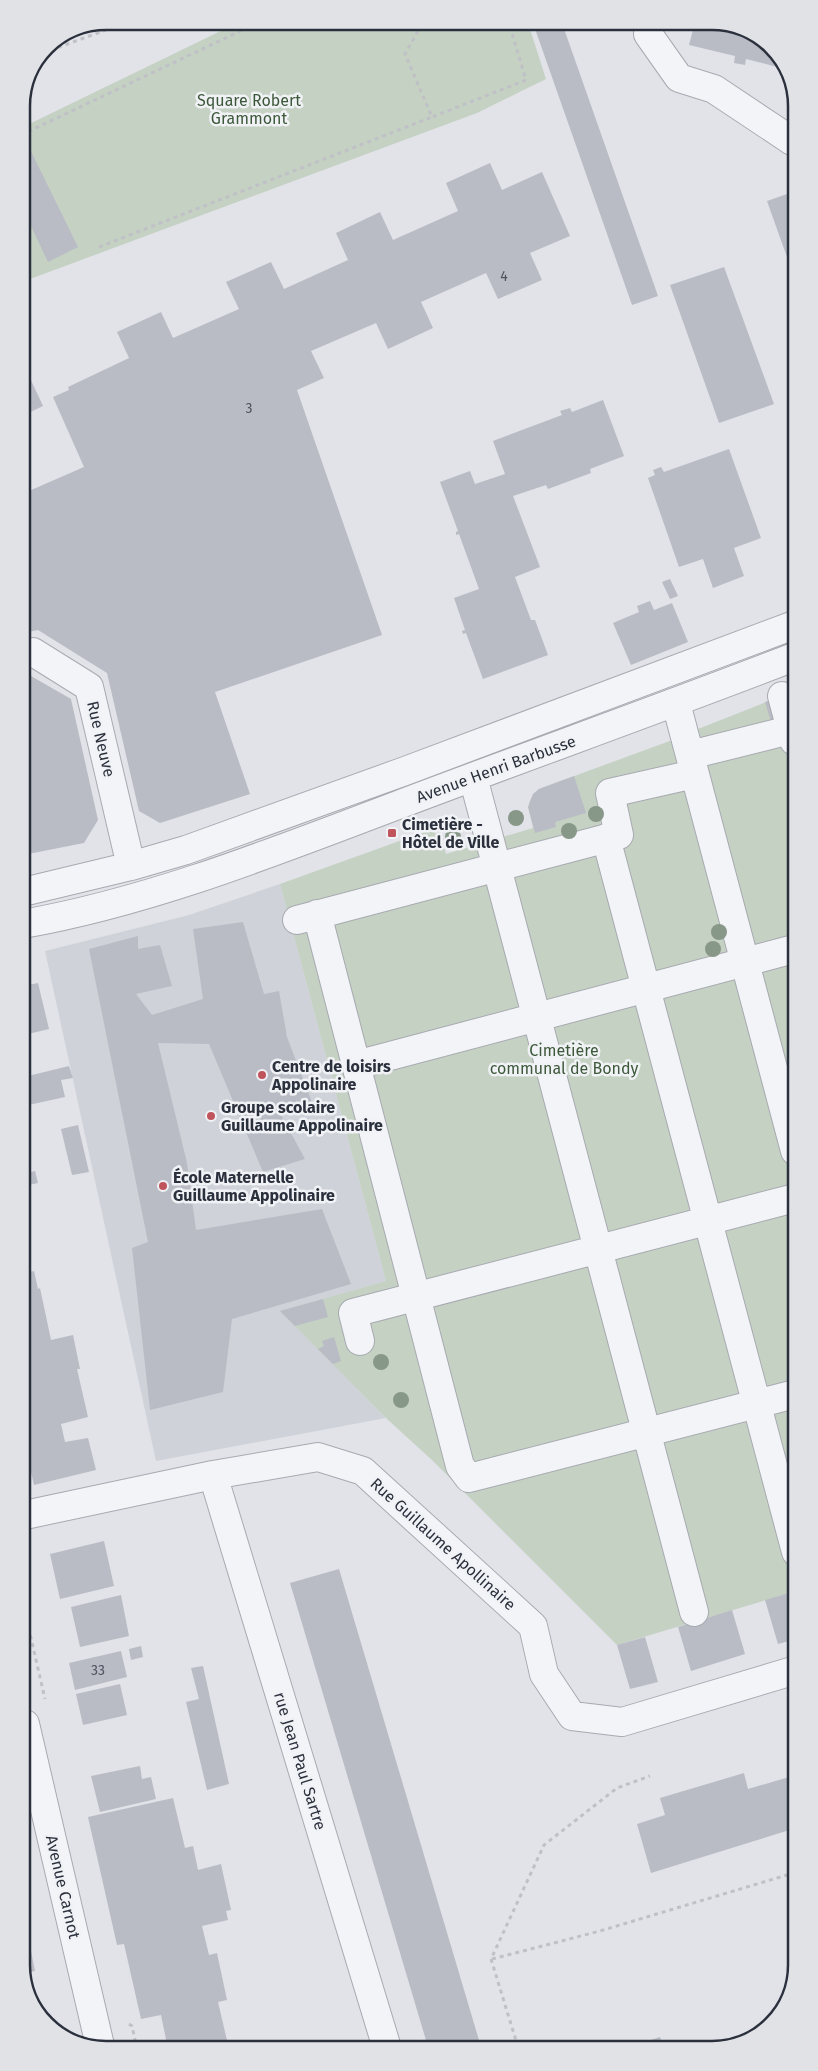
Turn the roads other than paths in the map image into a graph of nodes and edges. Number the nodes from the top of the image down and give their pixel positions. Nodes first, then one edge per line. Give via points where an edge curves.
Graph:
1 (649, 30) edge
2 (788, 138) edge
3 (788, 627) edge
4 (30, 653) edge
5 (788, 660) edge
6 (782, 696) dead end
7 (676, 702) junction
8 (788, 716) edge
9 (788, 735) edge
10 (692, 764) junction
11 (473, 778) junction
12 (606, 838) junction
13 (131, 866) junction
14 (497, 867) junction
15 (30, 890) edge
16 (30, 922) edge
17 (788, 951) edge
18 (744, 962) junction
19 (646, 988) junction
20 (537, 1017) junction
21 (356, 1065) junction
22 (788, 1126) edge
23 (788, 1200) edge
24 (708, 1220) junction
25 (598, 1248) junction
26 (416, 1296) junction
27 (360, 1341) dead end
28 (788, 1396) edge
29 (756, 1404) junction
30 (647, 1432) junction
31 (213, 1475) junction
32 (30, 1514) edge
33 (788, 1522) edge
34 (694, 1612) dead end
35 (788, 1672) edge
36 (30, 1745) edge
37 (99, 2041) edge
38 (385, 2041) edge

1 - 2 street via 648,34 679,78 714,89
3 - 13 street, Avenue Henri Barbusse via 414,767
4 - 13 street, Rue Neuve via 89,687
5 - 7 street, Avenue Henri Barbusse
6 - 8 street
7 - 10 street
7 - 11 street, Avenue Henri Barbusse
9 - 10 street
10 - 12 street via 610,793 619,835
10 - 18 street
11 - 14 street
11 - 16 street, Avenue Henri Barbusse via 132,899
12 - 14 street
12 - 19 street
13 - 15 street, Avenue Henri Barbusse
14 - 20 street
14 - 21 street via 307,917
17 - 18 street
18 - 19 street
18 - 22 street
19 - 20 street
19 - 24 street
20 - 21 street
20 - 25 street
21 - 26 street
23 - 24 street
24 - 25 street
24 - 29 street
25 - 26 street
25 - 30 street
26 - 27 street via 353,1313
26 - 30 street via 460,1466 469,1478
28 - 29 street
29 - 30 street
29 - 33 street
30 - 34 street
31 - 32 street, Rue Guillaume Apollinaire
31 - 35 street, Rue Guillaume Apollinaire via 318,1457 363,1471 533,1626 544,1674 572,1716 622,1722
31 - 38 street, rue Jean Paul Sartre
36 - 37 street, Avenue Carnot

